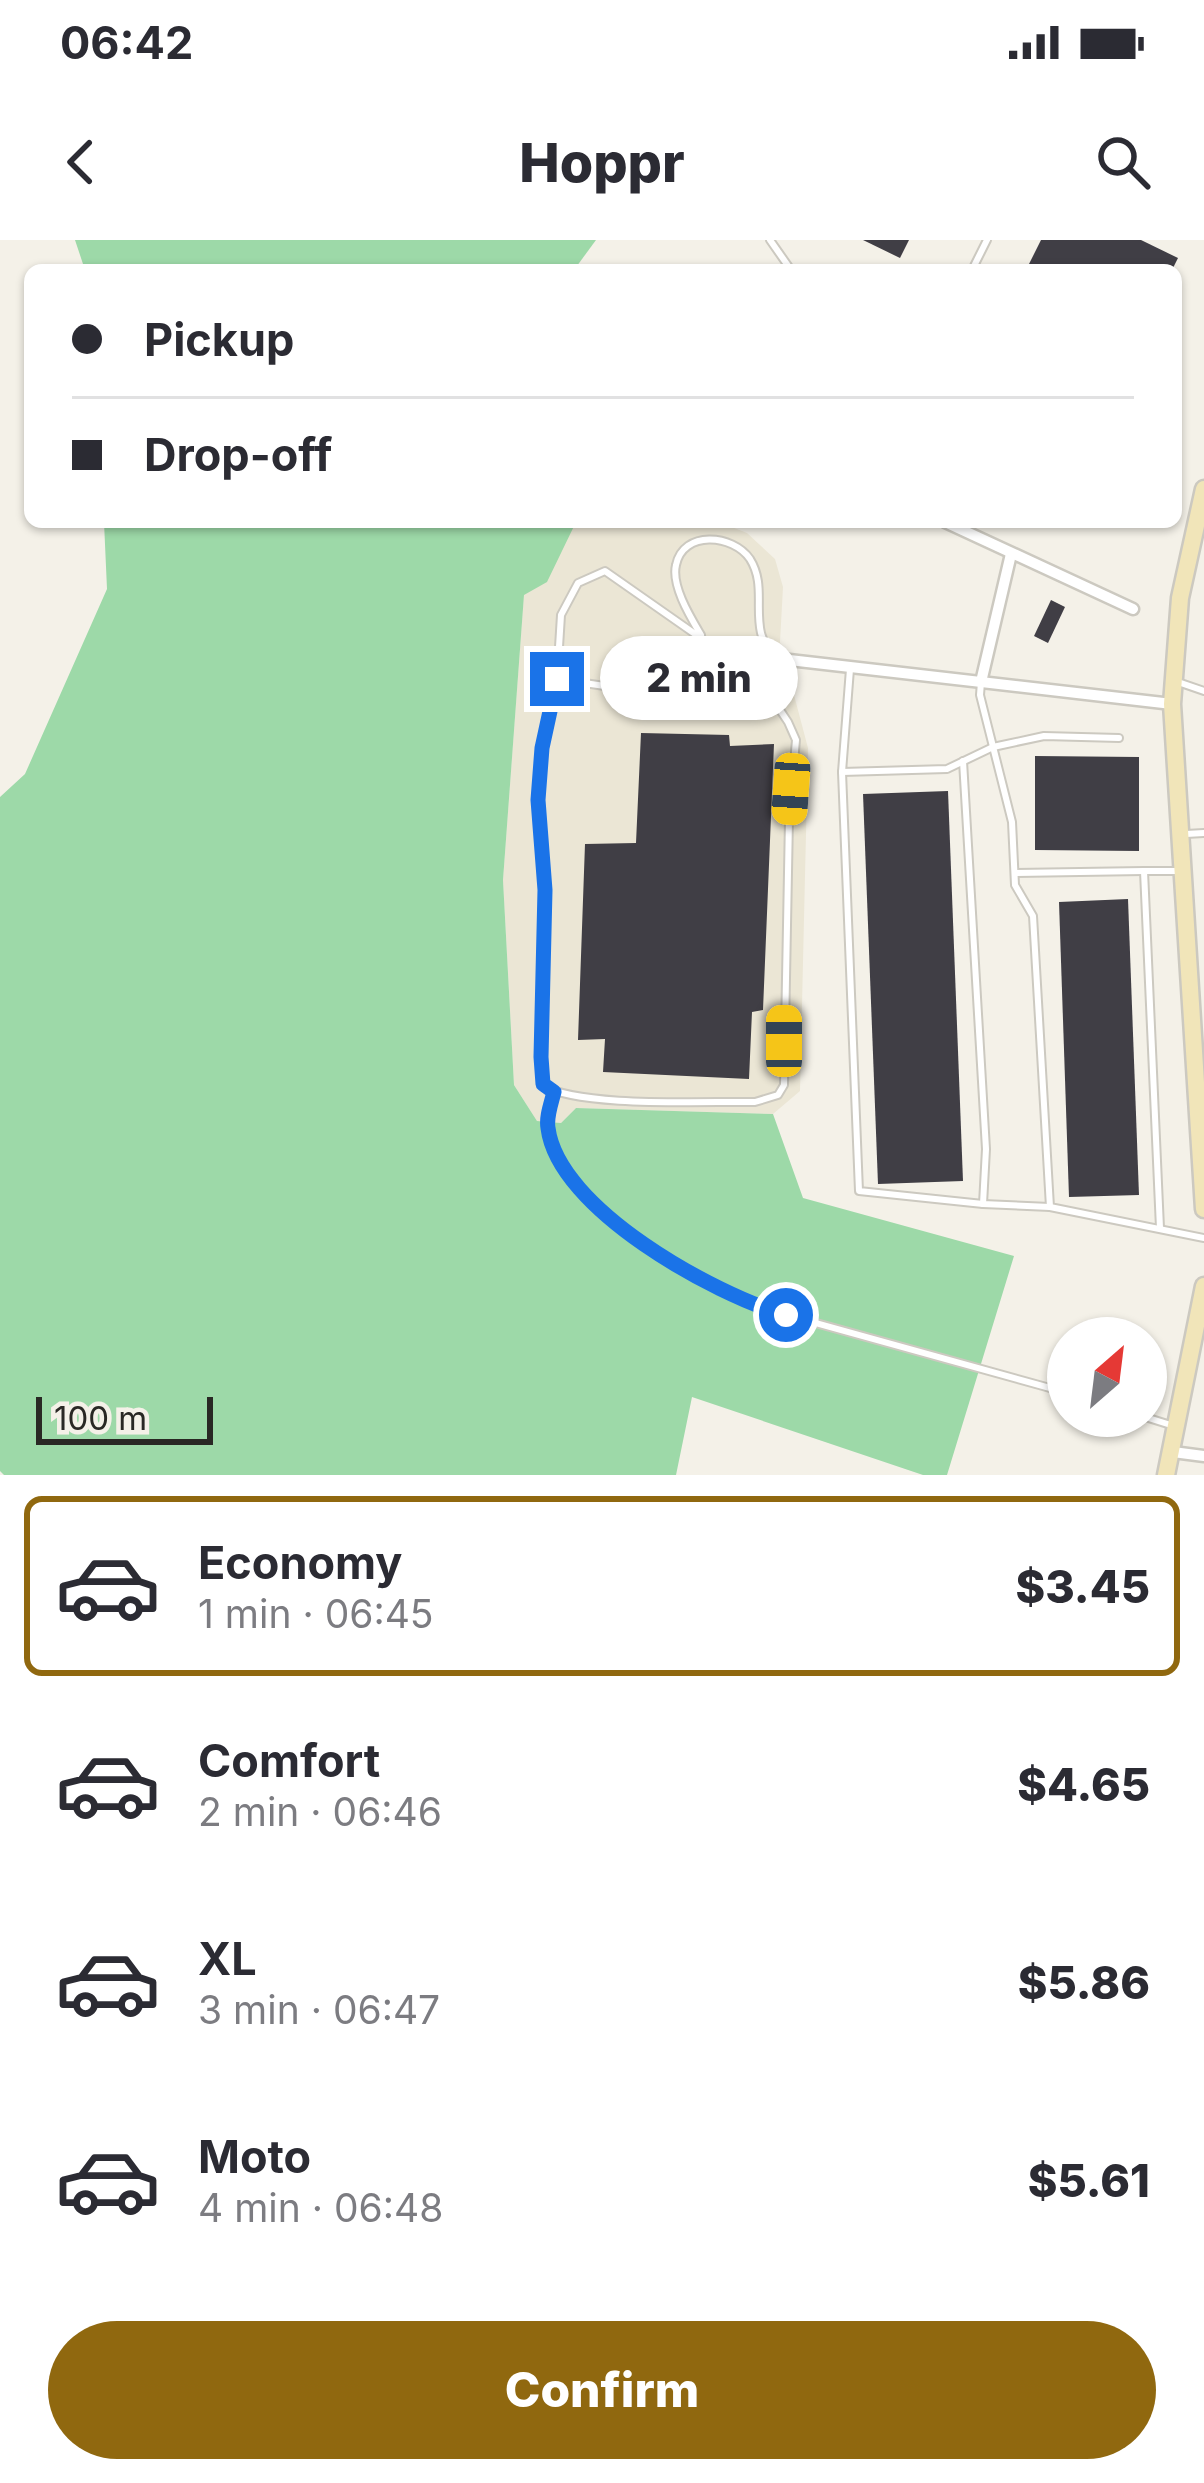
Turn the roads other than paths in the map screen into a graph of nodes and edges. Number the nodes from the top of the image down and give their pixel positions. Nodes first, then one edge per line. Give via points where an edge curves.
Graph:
1 (1204, 489) edge
2 (957, 528) edge
3 (1011, 554) junction
4 (1133, 609) dead end
5 (705, 640) junction
6 (772, 658) junction
7 (850, 669) junction
8 (557, 679) junction
9 (1172, 680) junction
10 (981, 682) junction
11 (1204, 691) edge
12 (1172, 704) junction
13 (1118, 738) dead end
14 (993, 747) junction
15 (963, 761) junction
16 (842, 772) junction
17 (1204, 833) edge
18 (1182, 834) junction
19 (1144, 871) junction
20 (1184, 872) junction
21 (1015, 873) junction
22 (1196, 946) edge
23 (554, 1092) junction
24 (1203, 1190) edge
25 (983, 1204) junction
26 (1050, 1207) junction
27 (1204, 1208) edge
28 (1160, 1228) junction
29 (1204, 1238) edge
30 (1204, 1286) edge
31 (1200, 1329) edge
32 (1047, 1387) edge
33 (1167, 1424) edge
34 (1178, 1427) junction
35 (1173, 1452) junction
36 (1204, 1456) edge
37 (1166, 1475) edge

1 - 9 main road
2 - 3 street
3 - 4 street
3 - 10 street
5 - 6 lane
5 - 6 lane via 675,574 680,554 708,538 729,542 753,564
5 - 8 lane via 605,571 578,583 561,615
6 - 7 street
7 - 10 street
7 - 16 lane
8 - 23 lane via 538,800 541,1057 543,1084
8 - 23 lane via 748,693 776,704 796,740 778,1095 755,1102
9 - 11 lane
9 - 12 main road
10 - 12 street
10 - 14 lane
12 - 18 main road
13 - 14 lane via 1044,736
14 - 15 lane
14 - 21 lane
15 - 16 lane via 947,769
15 - 25 lane
16 - 25 lane via 859,1191
17 - 18 lane
18 - 20 main road
19 - 20 lane
19 - 21 lane
19 - 28 lane
20 - 22 main road
21 - 26 lane via 1034,916
22 - 24 main road
23 - 32 lane via 547,1125 565,1174 639,1239 712,1287 751,1305
24 - 27 main road
25 - 26 lane
26 - 28 lane
28 - 29 lane
30 - 31 main road
31 - 34 main road
33 - 34 lane
34 - 35 main road
35 - 36 street
35 - 37 main road

